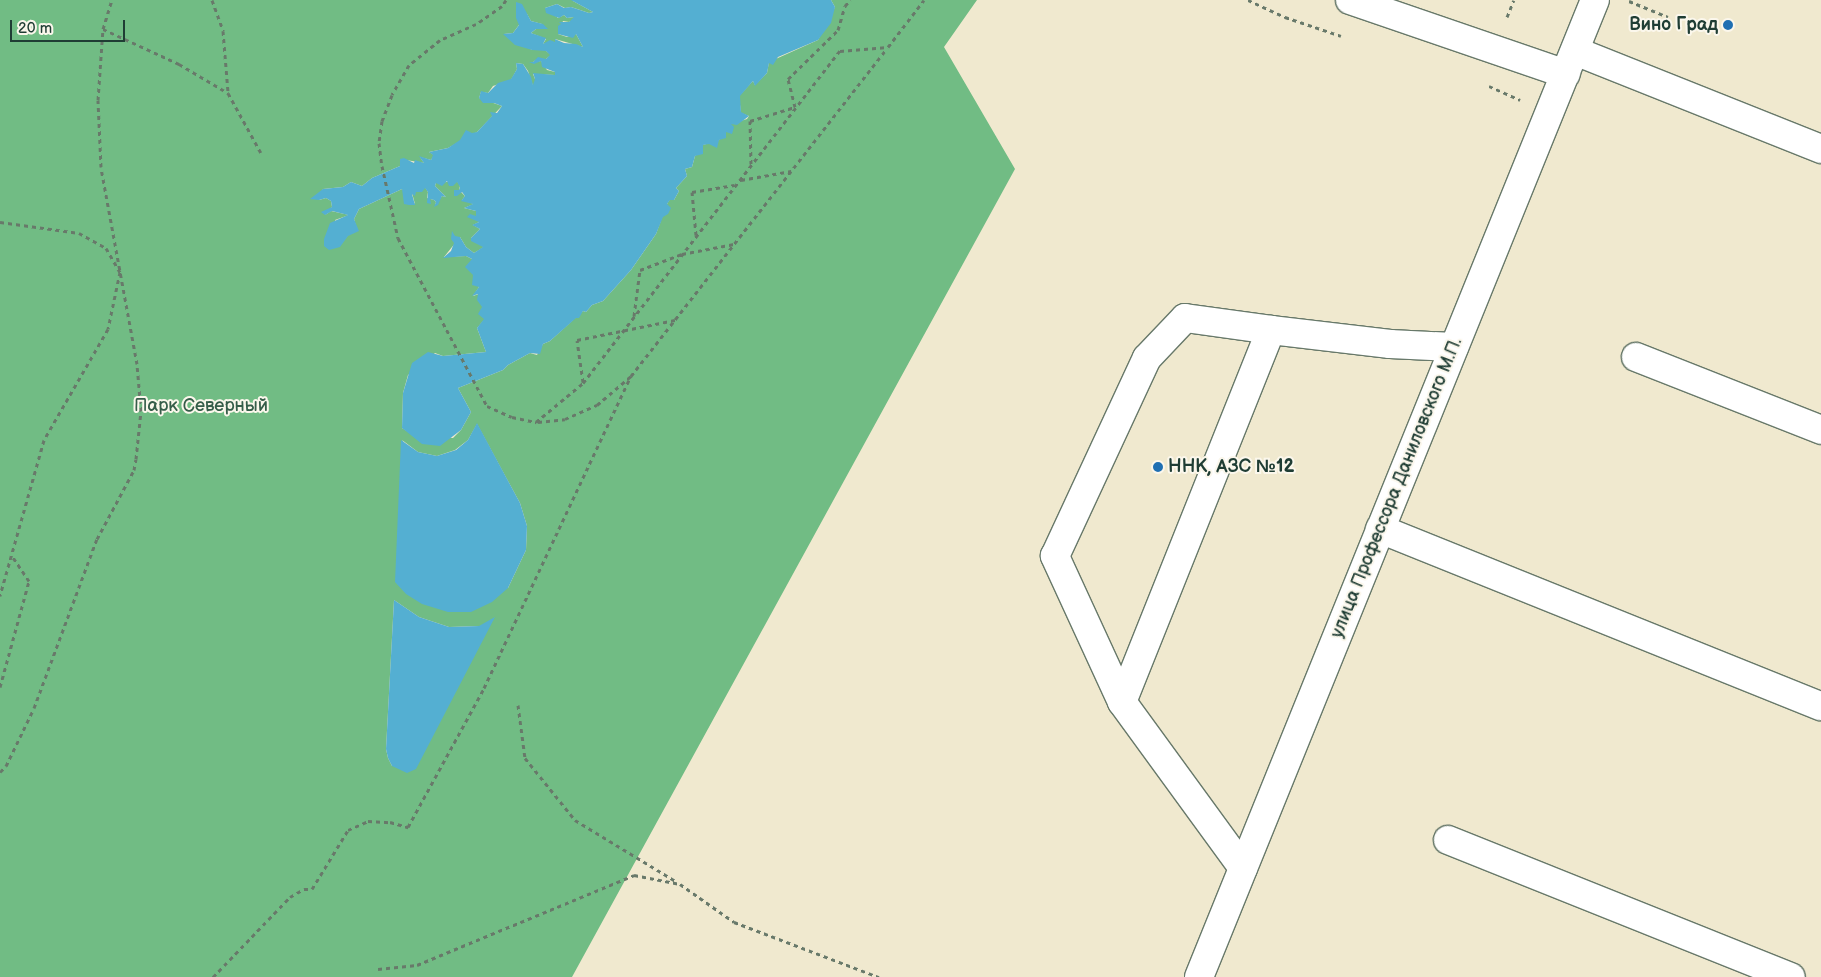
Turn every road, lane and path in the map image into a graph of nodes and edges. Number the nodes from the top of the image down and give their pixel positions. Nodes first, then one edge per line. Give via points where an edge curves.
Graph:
1 (112, 0) edge
2 (212, 0) edge
3 (506, 0) edge
4 (850, 0) edge
5 (924, 0) edge
6 (1248, 0) edge
7 (1350, 0) edge
8 (1595, 0) edge
9 (1626, 0) edge
10 (1668, 17) dead end
11 (103, 29) junction
12 (1350, 38) dead end
13 (888, 47) junction
14 (1570, 63) junction
15 (1486, 85) dead end
16 (228, 93) junction
17 (795, 107) junction
18 (1550, 113) junction
19 (1821, 149) edge
20 (261, 153) dead end
21 (751, 164) junction
22 (792, 171) junction
23 (739, 180) junction
24 (735, 185) junction
25 (0, 222) edge
26 (696, 236) junction
27 (735, 244) junction
28 (682, 254) junction
29 (120, 272) junction
30 (634, 316) junction
31 (675, 320) junction
32 (1271, 330) junction
33 (623, 331) junction
34 (1454, 347) junction
35 (1636, 356) dead end
36 (631, 376) junction
37 (583, 383) junction
38 (536, 422) junction
39 (1821, 430) edge
40 (1380, 529) junction
41 (12, 556) junction
42 (0, 596) edge
43 (0, 687) edge
44 (1122, 702) junction
45 (518, 705) dead end
46 (1821, 706) edge
47 (0, 772) edge
48 (1448, 840) dead end
49 (1243, 868) junction
50 (680, 884) junction
51 (378, 969) dead end
52 (213, 977) edge
53 (879, 977) edge
54 (1199, 977) edge
55 (1791, 977) edge

1 - 11 path
2 - 16 path via 223,31
3 - 38 path via 476,24 440,40 409,65 392,95 382,121 379,143 398,238 462,362 487,406 512,417
4 - 17 path via 844,6 838,30 788,79
5 - 13 path
6 - 12 path via 1286,17
7 - 14 main road
8 - 14 main road, улица Профессора Даниловского М.П.
9 - 10 path
11 - 16 path via 179,64
11 - 29 path via 98,100 101,167
13 - 17 path via 840,51
13 - 22 path
14 - 18 main road, улица Профессора Даниловского М.П.
14 - 19 main road
15 - 18 path
16 - 20 path
17 - 21 path
17 - 21 path via 750,121
18 - 34 main road, улица Профессора Даниловского М.П.
21 - 23 path
22 - 23 path
22 - 27 path
23 - 24 path
24 - 26 path
24 - 26 path via 692,192
25 - 29 path via 79,233 106,248
26 - 28 path
27 - 28 path
27 - 31 path
28 - 30 path
28 - 30 path via 640,270
29 - 41 path via 108,329 44,440
29 - 47 path via 137,364 141,411 134,470 97,540 34,708
30 - 33 path
31 - 33 path
31 - 36 path
32 - 34 main road via 1390,344
32 - 44 main road
32 - 44 main road via 1185,318 1147,358 1055,556
33 - 37 path
33 - 37 path via 577,340
34 - 40 main road, улица Профессора Даниловского М.П.
35 - 39 main road
36 - 38 path via 597,405 565,419
36 - 52 path via 484,688 408,827 368,821 348,830 312,889 304,889 290,897
37 - 38 path
40 - 46 main road
40 - 49 main road, улица Профессора Даниловского М.П.
41 - 42 path
41 - 43 path via 29,581
44 - 49 main road
45 - 50 path via 525,758 575,820
48 - 55 main road
49 - 54 main road, улица Профессора Даниловского М.П.
50 - 51 path via 634,875 417,966
50 - 53 path via 734,922

